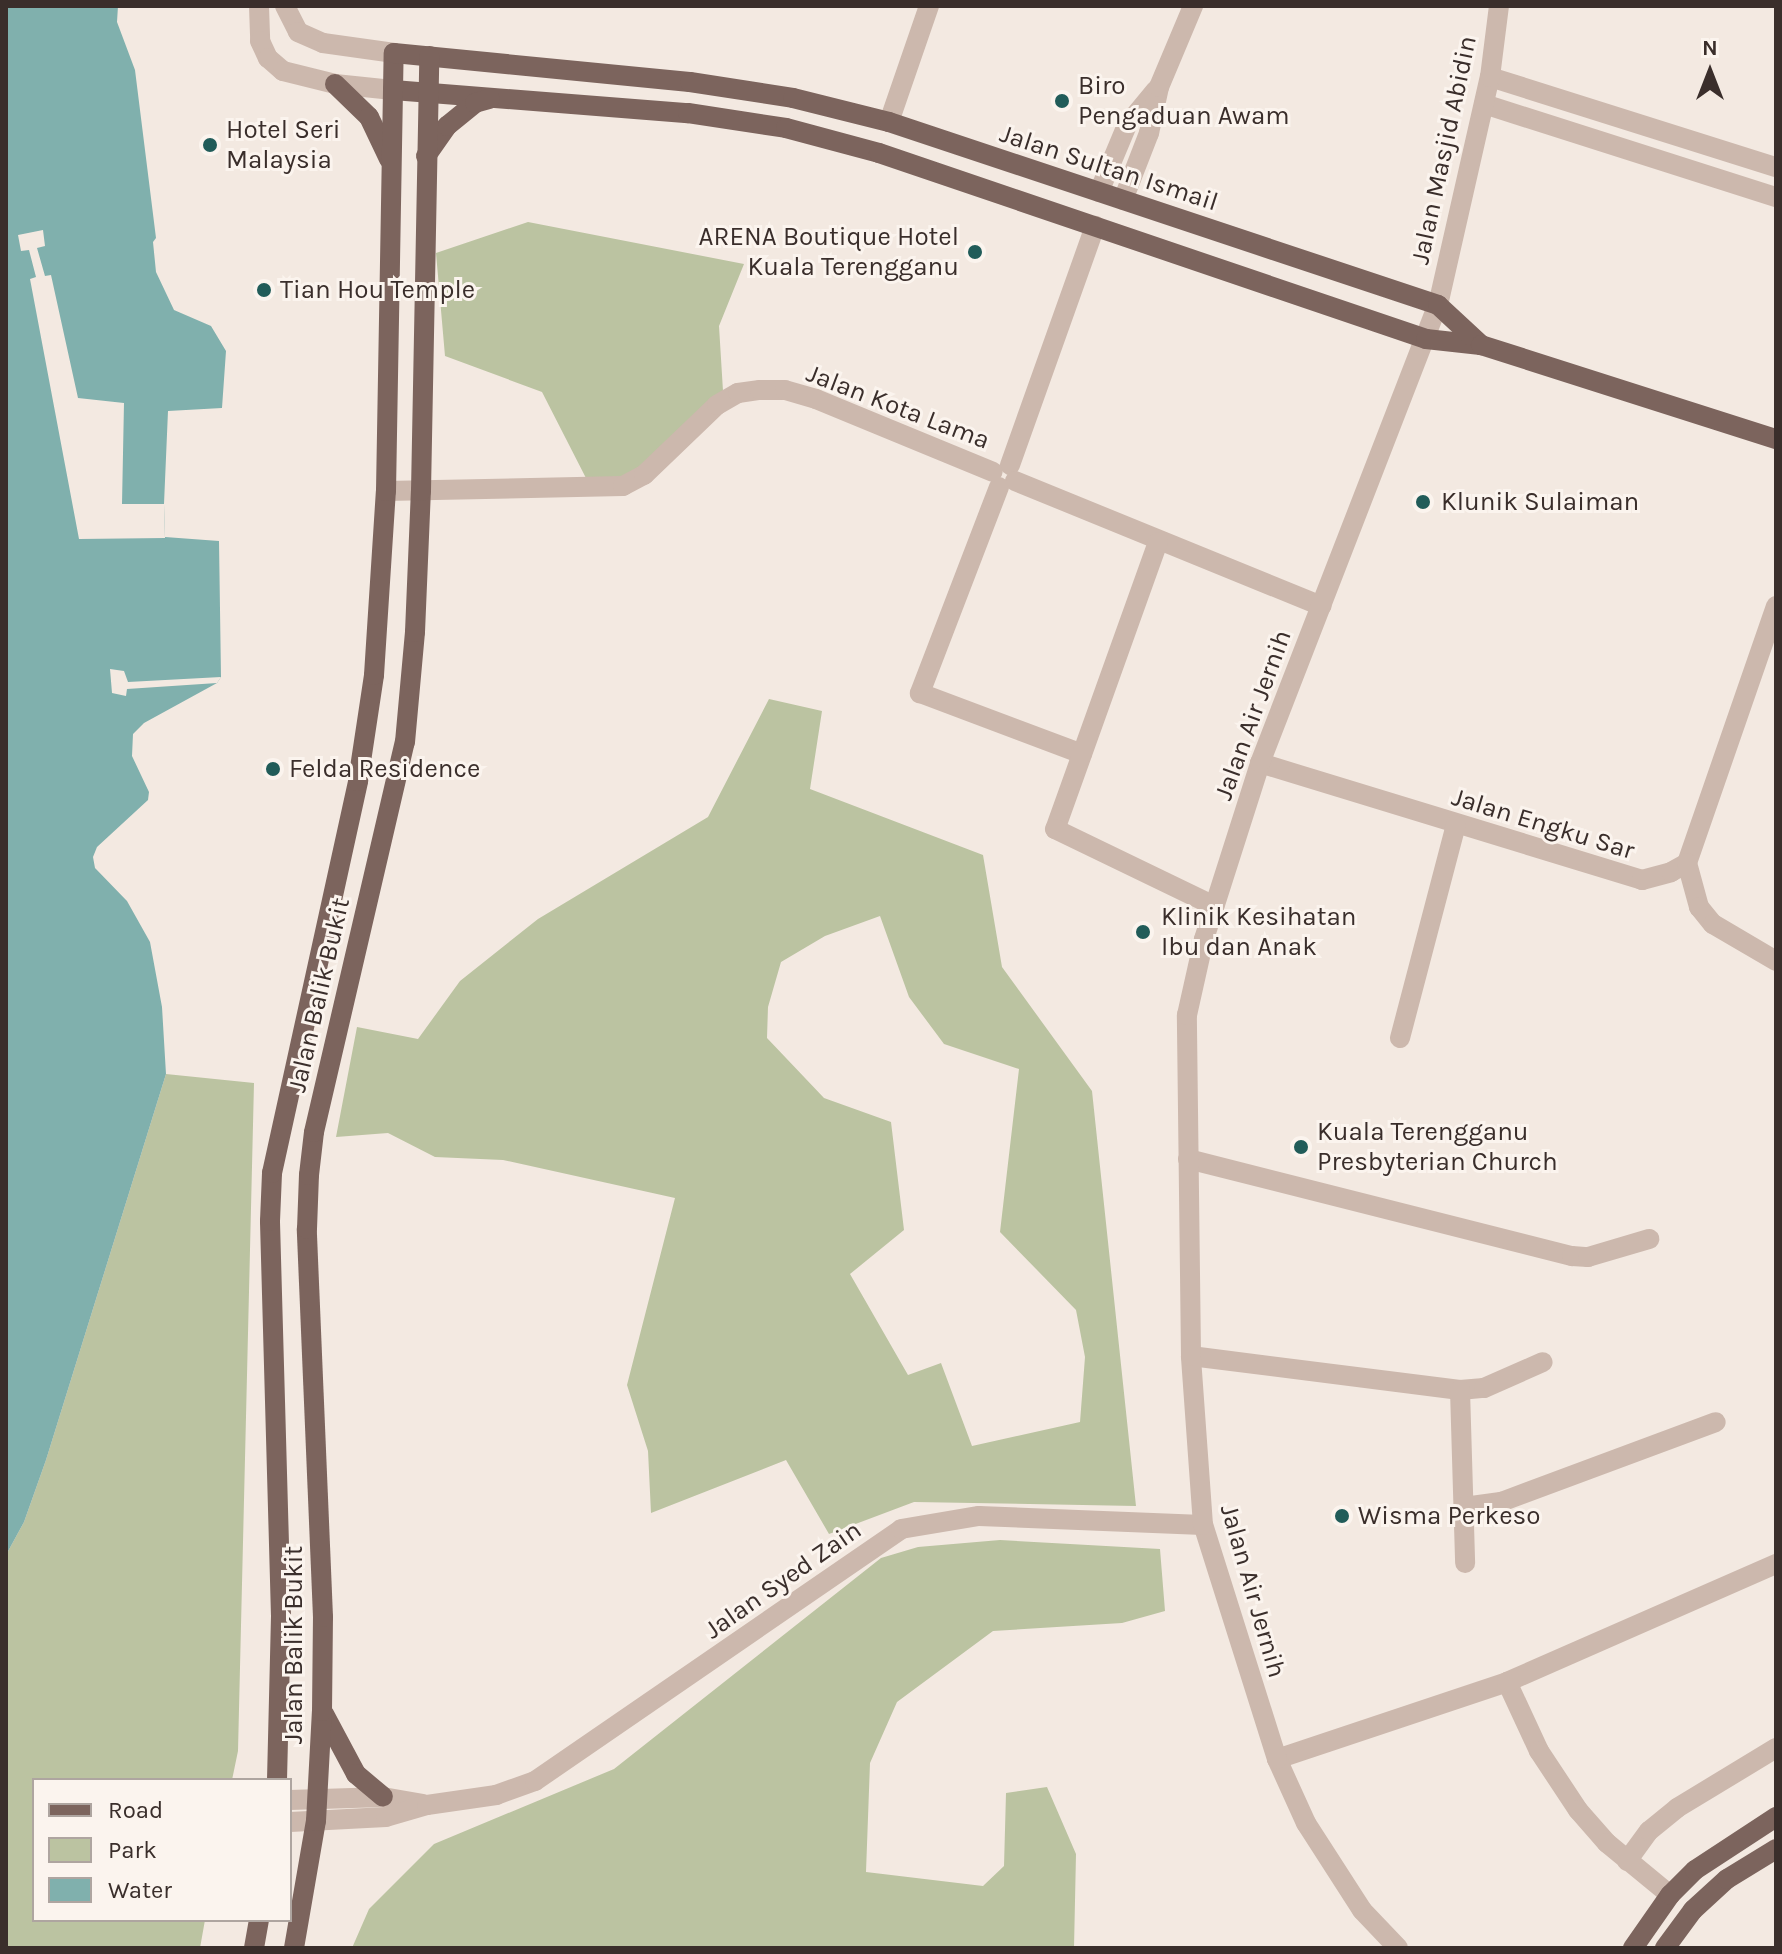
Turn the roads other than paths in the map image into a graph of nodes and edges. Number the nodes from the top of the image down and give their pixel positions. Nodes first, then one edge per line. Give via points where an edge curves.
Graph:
1 (259, 6) edge
2 (285, 6) edge
3 (929, 6) edge
4 (1193, 6) edge
5 (1499, 6) edge
6 (394, 53) junction
7 (429, 56) junction
8 (1490, 77) junction
9 (335, 84) junction
10 (1159, 87) junction
11 (393, 90) junction
12 (427, 92) junction
13 (493, 98) junction
14 (1484, 104) junction
15 (889, 122) junction
16 (426, 156) junction
17 (392, 167) junction
18 (1776, 167) edge
19 (1099, 192) junction
20 (1776, 197) edge
21 (1123, 200) junction
22 (1095, 226) junction
23 (1438, 305) junction
24 (1426, 339) junction
25 (1481, 345) junction
26 (1776, 439) edge
27 (1004, 476) junction
28 (386, 491) junction
29 (421, 491) junction
30 (1158, 542) junction
31 (1321, 606) junction
32 (1776, 606) edge
33 (1082, 754) junction
34 (1260, 763) junction
35 (1456, 825) junction
36 (1687, 863) junction
37 (1214, 906) junction
38 (1776, 961) edge
39 (1400, 1038) dead end
40 (1188, 1159) junction
41 (1649, 1239) dead end
42 (1191, 1356) junction
43 (1543, 1362) dead end
44 (1460, 1390) junction
45 (1716, 1422) dead end
46 (1464, 1507) junction
47 (1203, 1525) junction
48 (1465, 1563) dead end
49 (1776, 1564) edge
50 (1507, 1682) junction
51 (322, 1711) junction
52 (1776, 1748) edge
53 (1277, 1759) junction
54 (277, 1778) edge
55 (383, 1797) junction
56 (318, 1799) junction
57 (292, 1800) edge
58 (427, 1805) junction
59 (1776, 1817) edge
60 (316, 1821) junction
61 (292, 1822) edge
62 (1776, 1849) edge
63 (1627, 1861) junction
64 (1670, 1895) junction
65 (259, 1922) edge
66 (254, 1948) edge
67 (294, 1948) edge
68 (1398, 1948) edge
69 (1633, 1948) edge
70 (1665, 1948) edge

1 - 9 street via 260,41 268,58 283,71
2 - 6 street via 298,32 323,43
3 - 15 street
4 - 10 street
5 - 8 street, Jalan Masjid Abidin
6 - 7 main road, Jalan Sultan Ismail
6 - 11 main road, Jalan Balik Bukit
7 - 12 main road, Jalan Balik Bukit
7 - 15 main road, Jalan Sultan Ismail via 690,82 793,98
8 - 14 street, Jalan Masjid Abidin
8 - 18 street
9 - 11 street
9 - 17 main road via 369,117
10 - 19 street via 1127,125
10 - 21 street via 1149,133
11 - 12 main road
11 - 17 main road, Jalan Balik Bukit
12 - 13 main road
12 - 16 main road, Jalan Balik Bukit
13 - 16 main road via 475,103 447,126
13 - 22 main road via 688,113 786,128 879,153
14 - 20 street
14 - 23 street, Jalan Masjid Abidin
15 - 19 main road, Jalan Sultan Ismail
16 - 29 main road, Jalan Balik Bukit
17 - 28 main road, Jalan Balik Bukit
19 - 21 main road, Jalan Sultan Ismail
21 - 23 main road, Jalan Sultan Ismail
22 - 24 main road
22 - 27 street
23 - 24 street, Jalan Air Jernih
23 - 25 main road, Jalan Sultan Ismail
24 - 25 main road
24 - 31 street, Jalan Air Jernih
25 - 26 main road, Jalan Sultan Ismail
27 - 29 street, Jalan Kota Lama via 816,399 760,390 738,393 717,405 644,475 623,486
27 - 30 street, Jalan Kota Lama
27 - 33 street via 920,693
28 - 29 street, Jalan Kota Lama
28 - 54 main road, Jalan Balik Bukit via 367,735 272,1173 281,1616
29 - 51 main road, Jalan Balik Bukit via 405,742 314,1132 309,1175
30 - 31 street, Jalan Kota Lama
30 - 33 street
31 - 34 street, Jalan Air Jernih
32 - 36 street
33 - 37 street via 1055,829
34 - 35 street, Jalan Engku Sar
34 - 37 street, Jalan Air Jernih
35 - 36 street, Jalan Engku Sar via 1642,880
35 - 39 street
36 - 38 street via 1699,907 1713,924
37 - 40 street, Jalan Air Jernih via 1187,1015
40 - 41 street via 1572,1256 1588,1257
40 - 42 street, Jalan Air Jernih
42 - 44 street
42 - 47 street, Jalan Air Jernih
43 - 44 street via 1484,1388
44 - 46 street
45 - 46 street via 1501,1502
46 - 48 street
47 - 53 street, Jalan Air Jernih
47 - 58 street, Jalan Syed Zain via 979,1516 901,1529 535,1781 496,1795
49 - 50 street
50 - 53 street
50 - 63 street via 1539,1751 1578,1810
51 - 55 main road via 356,1774
51 - 56 main road, Jalan Balik Bukit
52 - 63 street via 1677,1808 1649,1831
53 - 68 street, Jalan Air Jernih via 1329,1862 1362,1910
55 - 56 street
55 - 58 street
56 - 57 street
56 - 60 main road, Jalan Balik Bukit
58 - 60 street via 386,1817
59 - 64 main road via 1726,1847
60 - 61 street
60 - 67 main road, Jalan Balik Bukit
62 - 70 main road via 1704,1899
63 - 64 street
64 - 69 main road
65 - 66 main road

